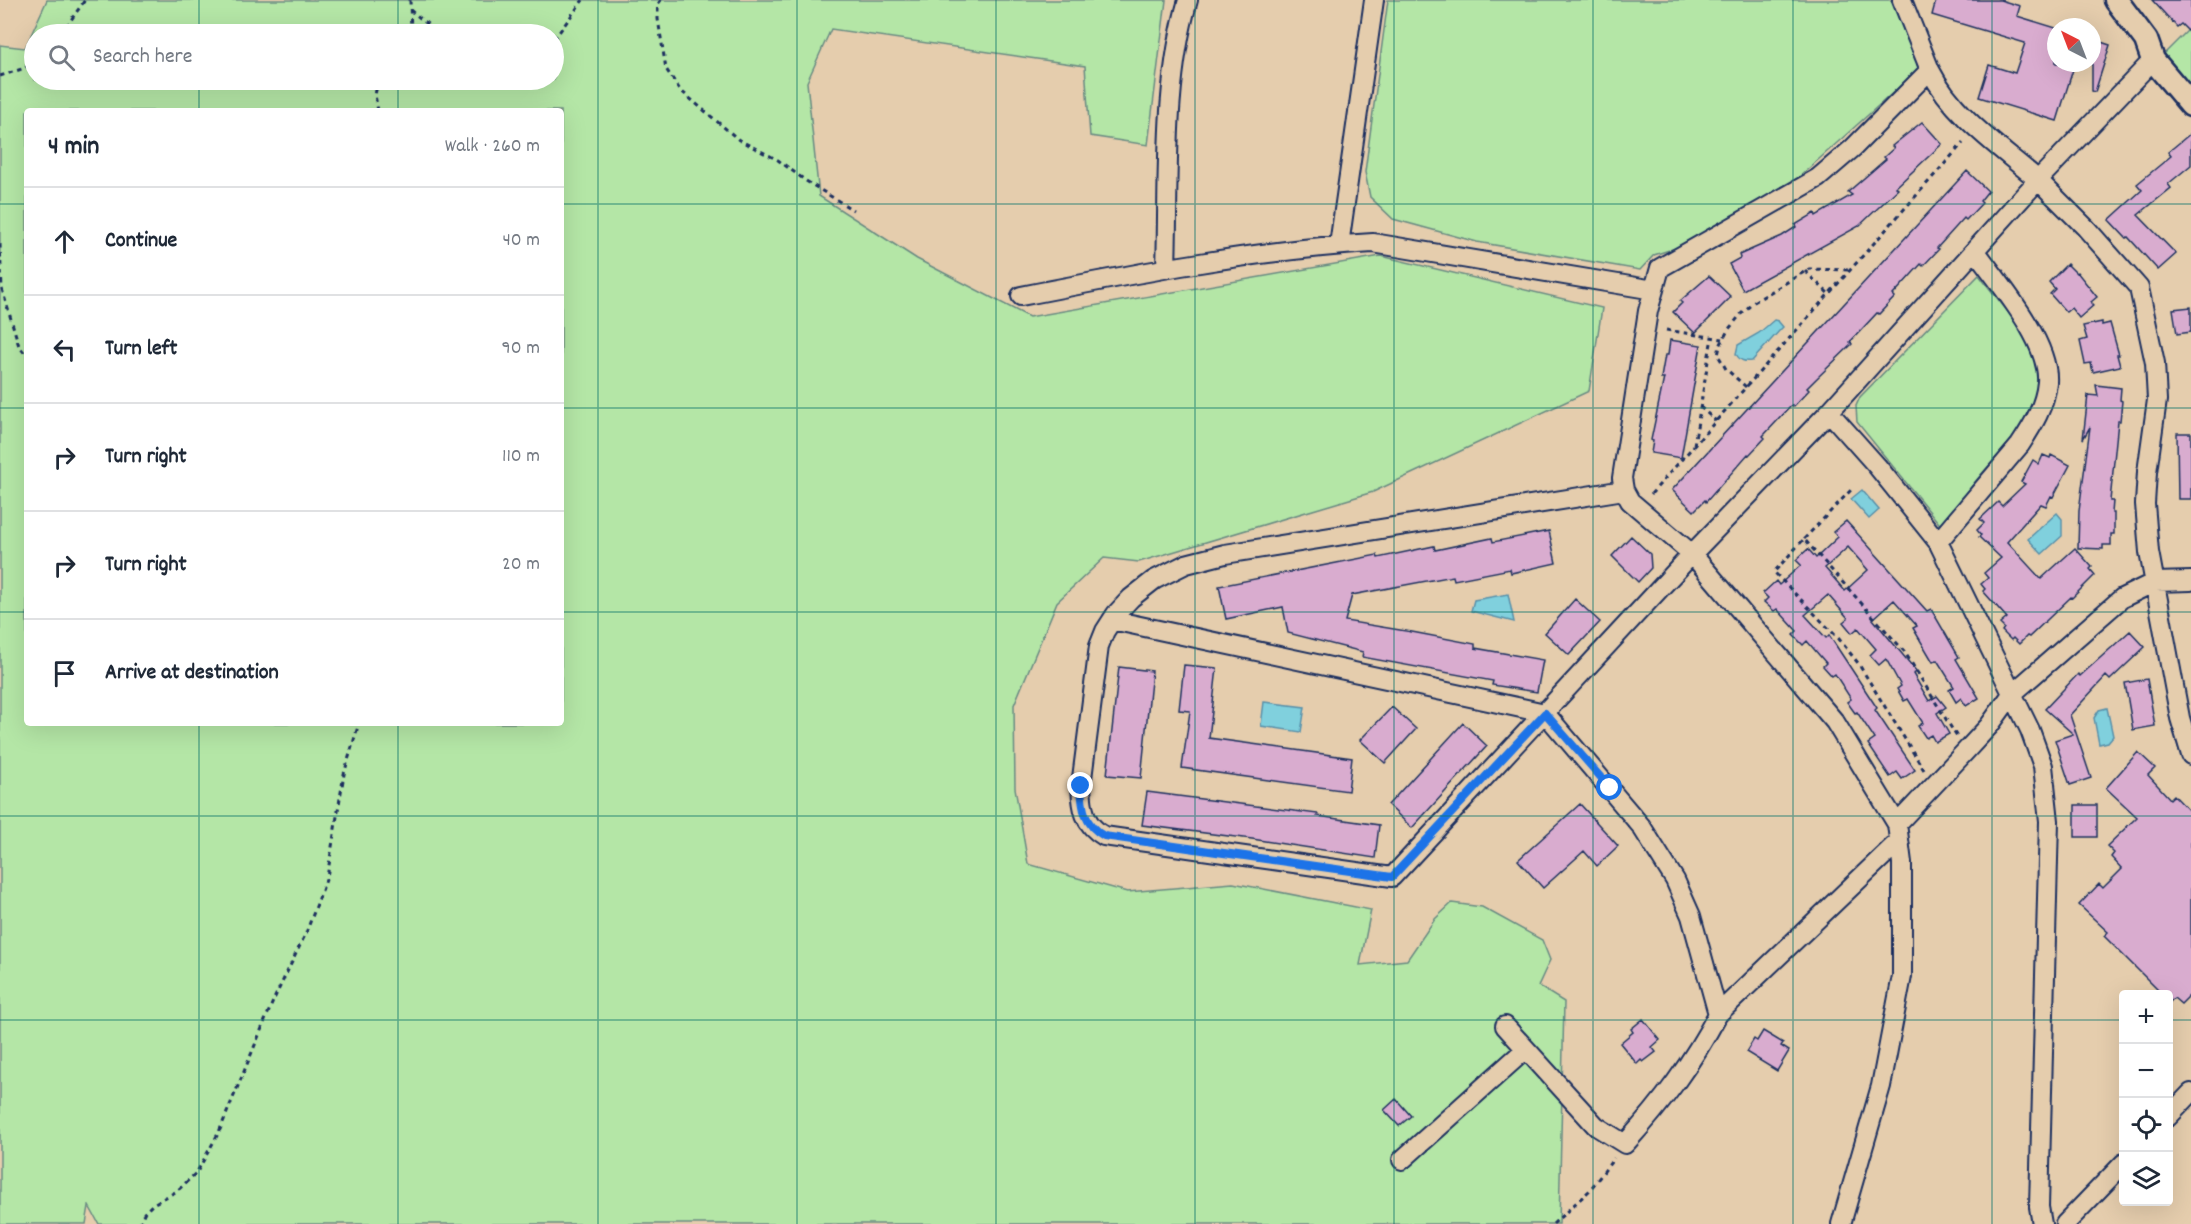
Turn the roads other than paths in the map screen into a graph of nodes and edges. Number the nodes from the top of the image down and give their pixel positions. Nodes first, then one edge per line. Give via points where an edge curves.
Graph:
1 (1188, 0) edge
2 (1374, 0) edge
3 (1902, 0) edge
4 (2116, 0) edge
5 (2153, 60) junction
6 (1930, 70) junction
7 (2191, 105) edge
8 (2038, 180) junction
9 (1339, 245) junction
10 (1975, 250) junction
11 (1166, 268) junction
12 (1654, 290) junction
13 (1021, 296) dead end
14 (1829, 412) junction
15 (1624, 490) junction
16 (1938, 542) junction
17 (1692, 555) junction
18 (2191, 581) edge
19 (2155, 582) junction
20 (1112, 620) junction
21 (2012, 694) junction
22 (1545, 713) junction
23 (2191, 754) edge
24 (1898, 833) junction
25 (1718, 1014) junction
26 (1505, 1026) dead end
27 (1526, 1049) junction
28 (2191, 1093) edge
29 (2173, 1113) edge
30 (1402, 1160) dead end
31 (2119, 1168) edge
32 (1841, 1224) edge
33 (2042, 1224) edge
34 (2065, 1224) edge

1 - 11 street via 1171,83
2 - 9 street
3 - 6 street
4 - 5 street via 2146,40
5 - 7 street
5 - 8 street
6 - 8 street via 1961,112
6 - 12 street via 1833,166 1798,191 1660,268
8 - 10 street
8 - 19 street via 2139,288 2155,363 2157,400 2145,504
9 - 11 street
9 - 12 street via 1373,243
10 - 14 street
10 - 16 street via 2033,334 2046,365 2047,380 2031,429
11 - 13 street
12 - 15 street via 1625,455
14 - 16 street
14 - 17 street
15 - 17 street via 1630,501
15 - 20 street via 1226,554 1186,564 1154,580
16 - 21 street
17 - 22 street
17 - 24 street via 1835,722
18 - 19 street
19 - 21 street via 2122,598
19 - 23 street via 2180,718
20 - 22 street
20 - 22 street via 1099,646 1081,786 1086,819 1093,830 1104,836 1392,877
21 - 24 street
21 - 33 street via 2039,753 2048,801 2039,1196
22 - 25 street via 1641,826 1675,880 1691,916
24 - 25 street
24 - 32 street via 1903,927 1899,1001 1881,1086
25 - 27 street via 1679,1080 1625,1144 1596,1126
26 - 27 street
27 - 30 street
28 - 29 street
31 - 34 street

